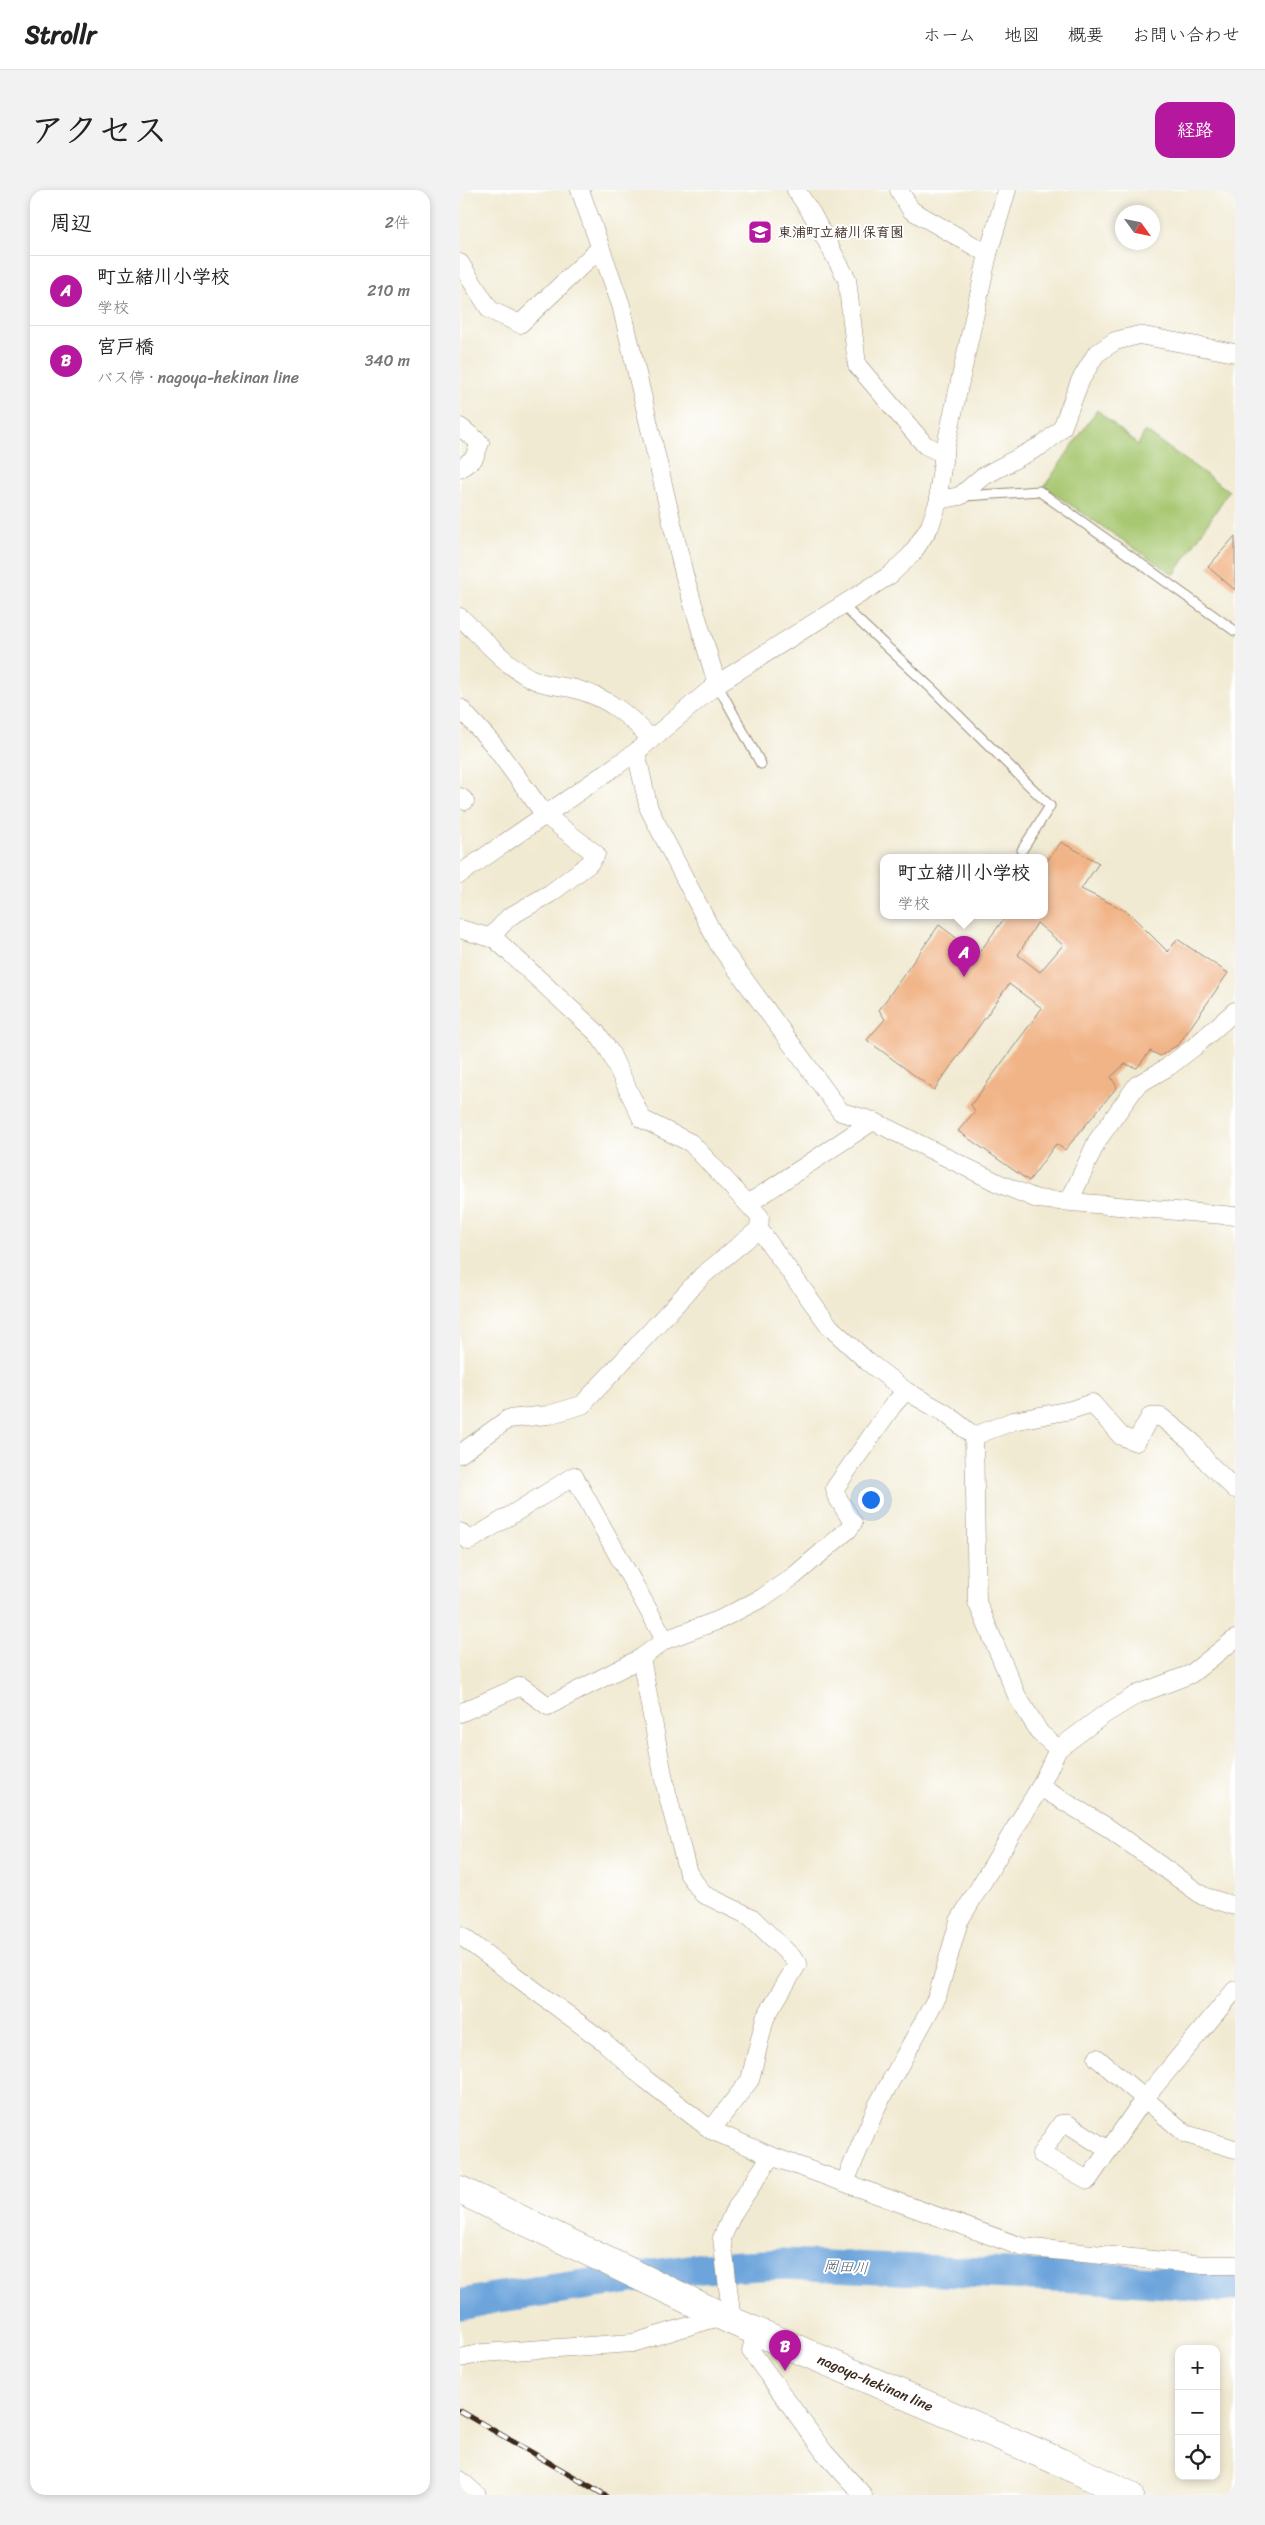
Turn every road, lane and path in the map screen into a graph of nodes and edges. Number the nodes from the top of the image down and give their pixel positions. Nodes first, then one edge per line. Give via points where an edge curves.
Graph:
1 (580, 190) edge
2 (796, 190) edge
3 (899, 190) edge
4 (1007, 190) edge
5 (600, 248) junction
6 (988, 254) junction
7 (460, 262) edge
8 (1235, 354) edge
9 (460, 427) edge
10 (944, 454) junction
11 (460, 469) edge
12 (960, 496) junction
13 (940, 500) junction
14 (843, 606) junction
15 (460, 617) edge
16 (1235, 631) edge
17 (717, 684) junction
18 (460, 708) edge
19 (651, 739) junction
20 (636, 752) junction
21 (761, 764) dead end
22 (545, 815) junction
23 (1022, 850) dead end
24 (460, 874) edge
25 (460, 929) edge
26 (490, 938) junction
27 (1235, 1011) edge
28 (873, 1121) junction
29 (1070, 1200) junction
30 (748, 1204) junction
31 (1235, 1216) edge
32 (759, 1229) junction
33 (906, 1391) junction
34 (974, 1436) junction
35 (460, 1454) edge
36 (1235, 1489) edge
37 (460, 1532) edge
38 (1235, 1639) edge
39 (665, 1640) junction
40 (641, 1658) junction
41 (460, 1713) edge
42 (1058, 1749) junction
43 (1040, 1787) junction
44 (1235, 1906) edge
45 (460, 1935) edge
46 (1233, 1997) edge
47 (1097, 2058) dead end
48 (1144, 2099) junction
49 (711, 2130) junction
50 (1235, 2149) edge
51 (1108, 2150) dead end
52 (771, 2156) junction
53 (845, 2182) junction
54 (460, 2190) edge
55 (1235, 2264) edge
56 (729, 2320) junction
57 (460, 2358) edge
58 (460, 2480) edge
59 (477, 2495) edge
60 (863, 2495) edge
61 (1129, 2495) edge

1 - 5 street
2 - 10 street via 847,279 857,365 925,445
3 - 6 street via 911,210
4 - 6 street
5 - 7 street via 520,324 490,310
5 - 17 street via 621,305 684,574
6 - 10 street
8 - 12 street via 1139,335 1116,340 1096,354 1080,381 1062,428 1044,444 982,476
9 - 11 street via 480,443 474,458
10 - 13 street
12 - 13 street
12 - 16 lane via 1039,491
13 - 14 street via 930,526 912,554 890,575
14 - 17 street
14 - 23 lane via 1050,806
15 - 19 street via 513,666 537,681 576,689 610,701
17 - 19 street
17 - 21 lane
18 - 22 street via 497,749
19 - 20 street
20 - 22 street
20 - 28 street via 649,810 718,945 841,1112
22 - 24 street
22 - 26 street via 596,854 589,864 551,893 509,916
25 - 26 street
26 - 30 street via 495,939 596,1033 610,1052 642,1119 691,1144
27 - 29 street via 1194,1048 1137,1085 1097,1140
28 - 29 street via 1037,1199
28 - 30 street
29 - 31 street
30 - 32 street via 760,1217
32 - 33 street via 830,1327
32 - 35 street via 702,1276 582,1405 548,1415 508,1419
33 - 34 street via 945,1413
33 - 39 street via 835,1488 853,1523 849,1529 794,1576 762,1598 719,1620
34 - 36 street via 1013,1421 1092,1403 1122,1436 1136,1442 1150,1417 1161,1417 1192,1442
34 - 42 street via 976,1602 1017,1696 1040,1733
37 - 39 street via 469,1541 574,1476
38 - 42 street via 1191,1674 1136,1695
39 - 40 street
40 - 41 street via 548,1706 521,1686
40 - 49 street via 665,1785 688,1873 703,1894 751,1917 798,1963 765,2018 750,2080
42 - 43 street
43 - 44 street via 1107,1827 1203,1896
43 - 53 street via 959,1922 937,1997 877,2106
45 - 49 street via 603,2041 645,2079
46 - 48 street
47 - 48 street
48 - 50 street via 1186,2134
48 - 51 street
49 - 52 street
52 - 53 street
52 - 56 street via 733,2212 722,2238
53 - 55 street via 1022,2247 1204,2266
54 - 56 main road, nagoya-hekinan line
56 - 57 street via 633,2343 483,2353
56 - 60 street via 824,2452
56 - 61 main road, nagoya-hekinan line via 1042,2454
58 - 59 street

